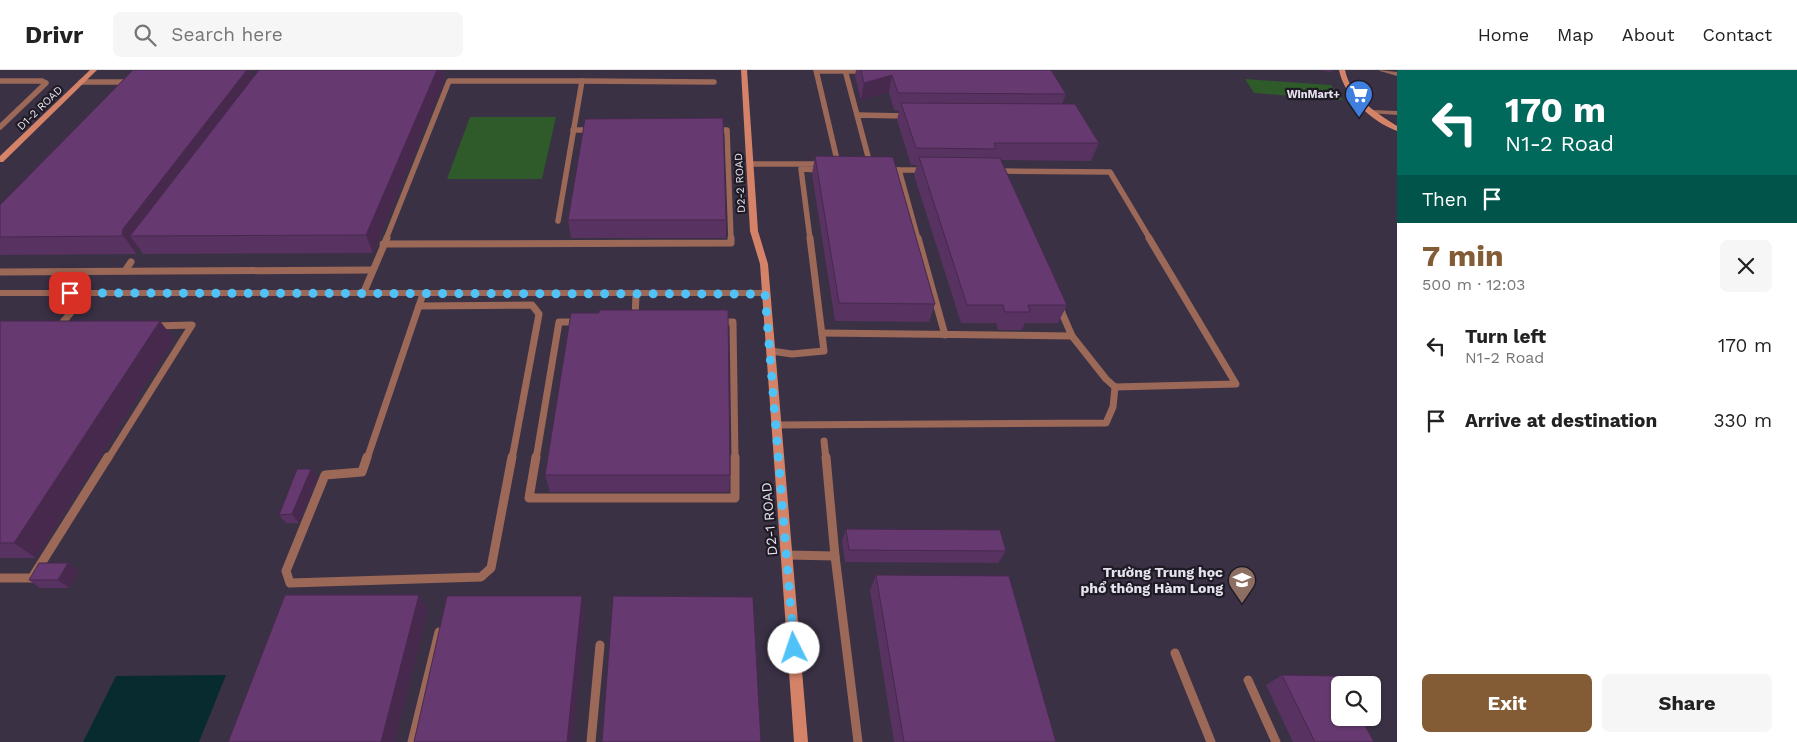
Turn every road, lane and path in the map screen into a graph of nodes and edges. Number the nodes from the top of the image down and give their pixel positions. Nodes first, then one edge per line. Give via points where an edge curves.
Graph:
1 (94, 70) edge
2 (744, 70) edge
3 (816, 70) edge
4 (845, 70) edge
5 (1342, 70) edge
6 (1382, 70) edge
7 (875, 71) edge
8 (1397, 74) edge
9 (582, 81) junction
10 (0, 82) edge
11 (81, 82) junction
12 (714, 82) dead end
13 (120, 89) edge
14 (1372, 112) junction
15 (1397, 113) edge
16 (857, 115) junction
17 (915, 116) edge
18 (0, 127) edge
19 (1397, 129) edge
20 (572, 130) junction
21 (602, 130) edge
22 (708, 130) edge
23 (0, 159) edge
24 (750, 164) junction
25 (840, 170) edge
26 (899, 170) junction
27 (927, 170) edge
28 (992, 171) edge
29 (1002, 171) junction
30 (1005, 180) edge
31 (558, 221) dead end
32 (383, 244) junction
33 (131, 262) dead end
34 (372, 270) junction
35 (125, 271) junction
36 (0, 272) edge
37 (0, 293) edge
38 (87, 293) junction
39 (363, 294) junction
40 (422, 294) junction
41 (636, 294) junction
42 (765, 294) junction
43 (1057, 299) edge
44 (419, 306) junction
45 (635, 321) junction
46 (144, 326) edge
47 (68, 327) edge
48 (49, 328) edge
49 (58, 328) junction
50 (822, 334) junction
51 (945, 335) junction
52 (1072, 336) junction
53 (771, 351) junction
54 (1115, 387) junction
55 (775, 425) junction
56 (824, 441) dead end
57 (787, 555) junction
58 (835, 556) junction
59 (0, 578) edge
60 (439, 632) edge
61 (600, 645) dead end
62 (1175, 653) dead end
63 (1248, 680) dead end
64 (412, 742) edge
65 (591, 742) edge
66 (801, 742) edge
67 (858, 742) edge
68 (1211, 742) edge
69 (1276, 742) edge

1 - 11 main road, D1-2 ROAD
2 - 24 main road, D2-2 ROAD
3 - 4 lane
3 - 24 lane via 839,164
4 - 7 lane
4 - 16 lane
5 - 14 main road via 1346,87
6 - 8 street
9 - 12 lane
9 - 20 lane
9 - 32 lane via 449,81
10 - 18 lane via 46,83
11 - 13 lane via 126,82
11 - 23 main road, D1-2 ROAD
14 - 15 street
14 - 19 main road
16 - 17 lane
16 - 26 lane via 870,167
20 - 21 lane
20 - 31 lane
22 - 32 lane via 727,130 731,242
24 - 42 main road, D2-2 ROAD via 754,231 764,264
25 - 50 lane via 801,170
26 - 27 lane
26 - 51 lane
28 - 29 lane
29 - 30 lane
29 - 54 lane via 1110,172 1236,384
32 - 34 lane
33 - 35 lane
34 - 35 lane
34 - 39 lane
35 - 36 lane
37 - 38 street
38 - 39 street
38 - 49 lane
39 - 40 street
40 - 41 street
40 - 44 lane
41 - 42 street
41 - 45 lane
42 - 53 main road, D2-1 ROAD
43 - 52 lane
44 - 44 lane via 532,305 539,314 491,568 481,577 290,583 286,571 325,475 362,472
45 - 45 lane via 559,322 529,498 735,498 734,322
46 - 59 lane via 192,325 32,578
47 - 49 lane
48 - 49 lane
50 - 51 lane
50 - 53 lane via 824,351 792,354
51 - 52 lane
52 - 54 lane
53 - 55 main road, D2-1 ROAD
54 - 55 lane via 1113,406 1106,422
55 - 57 main road, D2-1 ROAD
56 - 58 lane
57 - 58 lane
57 - 66 main road, D2-1 ROAD
58 - 67 lane
60 - 64 lane
61 - 65 lane
62 - 68 lane
63 - 69 lane

